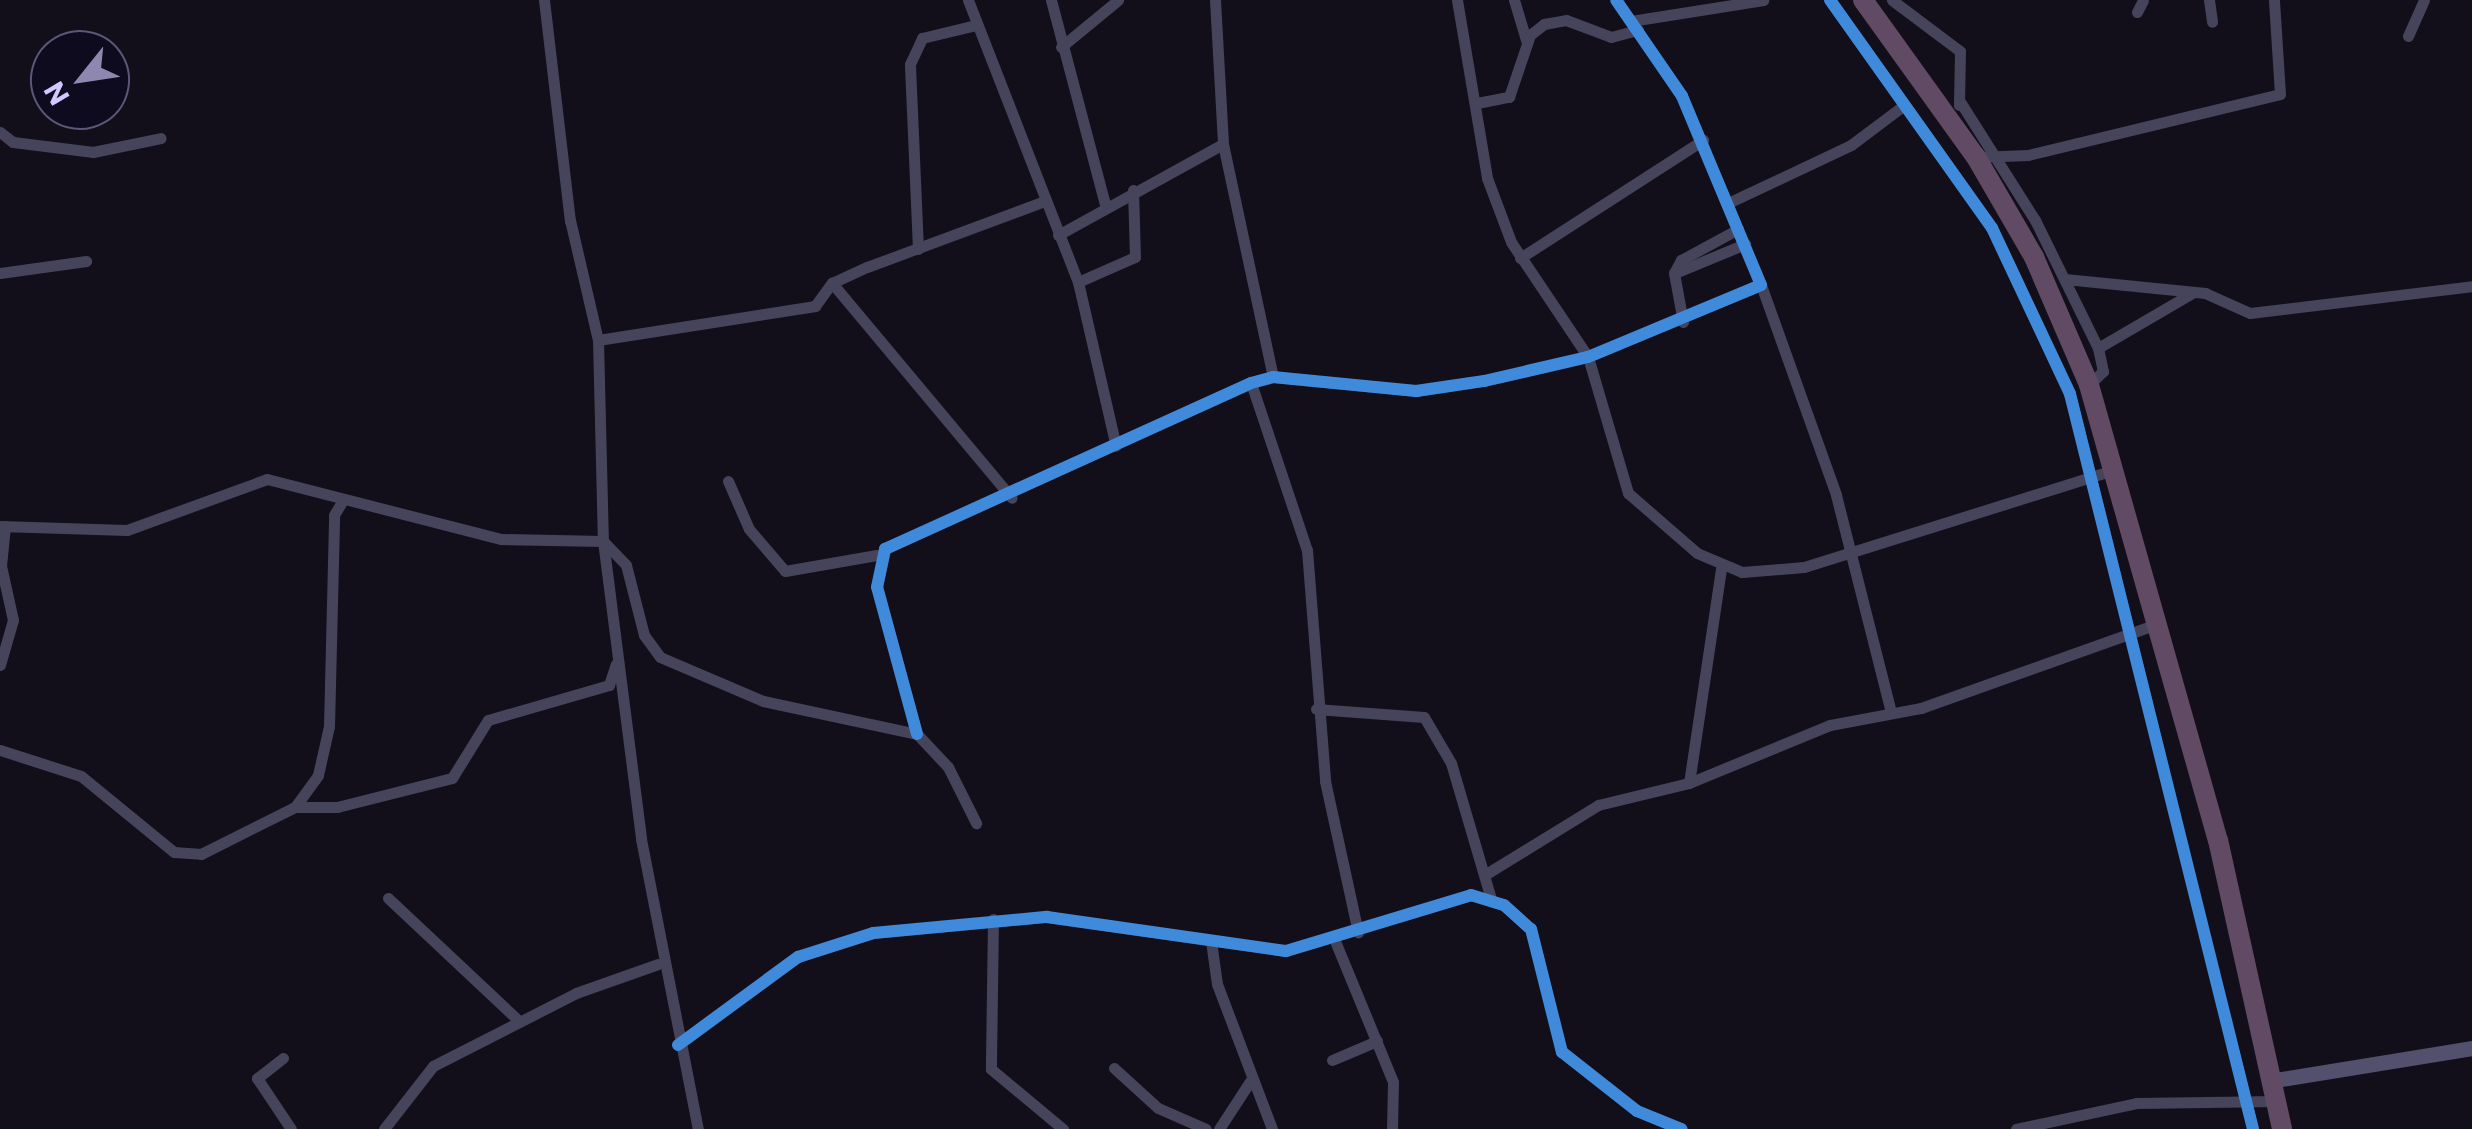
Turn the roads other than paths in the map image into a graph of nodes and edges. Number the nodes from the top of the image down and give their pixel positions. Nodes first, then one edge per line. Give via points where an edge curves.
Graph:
1 (544, 0) edge
2 (968, 0) edge
3 (1051, 0) edge
4 (1118, 0) edge
5 (1214, 0) edge
6 (1457, 0) edge
7 (1514, 0) edge
8 (1616, 0) edge
9 (1763, 0) edge
10 (1830, 0) edge
11 (1863, 0) edge
12 (1892, 0) edge
13 (2209, 0) edge
14 (2274, 0) edge
15 (2424, 0) edge
16 (2212, 22) dead end
17 (976, 25) junction
18 (1635, 25) junction
19 (2408, 36) dead end
20 (1527, 43) junction
21 (1061, 47) junction
22 (1960, 100) junction
23 (1477, 103) junction
24 (1904, 104) junction
25 (1958, 129) junction
26 (0, 132) edge
27 (160, 138) dead end
28 (1703, 140) junction
29 (1223, 144) junction
30 (1986, 157) junction
31 (1133, 190) junction
32 (1042, 202) junction
33 (1728, 203) junction
34 (1105, 204) junction
35 (1738, 229) junction
36 (1058, 236) junction
37 (1744, 244) junction
38 (918, 250) junction
39 (1520, 258) junction
40 (86, 261) dead end
41 (0, 273) edge
42 (1674, 274) junction
43 (2065, 279) junction
44 (1078, 282) junction
45 (832, 283) junction
46 (1762, 285) junction
47 (2472, 286) edge
48 (2194, 292) junction
49 (1683, 322) junction
50 (598, 340) junction
51 (2098, 348) junction
52 (1588, 358) junction
53 (1274, 377) junction
54 (1251, 383) junction
55 (2090, 385) junction
56 (1116, 446) junction
57 (2107, 472) junction
58 (728, 481) dead end
59 (1012, 498) junction
60 (344, 500) junction
61 (3, 526) edge
62 (601, 541) junction
63 (877, 555) junction
64 (1854, 555) junction
65 (1722, 569) junction
66 (2160, 623) junction
67 (2132, 631) junction
68 (0, 665) edge
69 (1316, 709) junction
70 (1891, 712) junction
71 (916, 734) junction
72 (0, 750) edge
73 (1689, 783) junction
74 (295, 807) junction
75 (976, 823) dead end
76 (1486, 874) junction
77 (388, 898) dead end
78 (1491, 899) junction
79 (993, 919) junction
80 (1358, 932) junction
81 (1211, 941) junction
82 (1335, 941) junction
83 (658, 964) junction
84 (519, 1021) junction
85 (1377, 1041) junction
86 (678, 1046) junction
87 (2472, 1048) edge
88 (284, 1058) dead end
89 (1332, 1060) dead end
90 (1114, 1068) dead end
91 (1251, 1080) junction
92 (2276, 1090) junction
93 (2248, 1101) junction
94 (291, 1129) edge
95 (384, 1129) edge
96 (698, 1129) edge
97 (1063, 1129) edge
98 (1206, 1129) edge
99 (1219, 1129) edge
100 (1272, 1129) edge
101 (1392, 1129) edge
102 (1681, 1129) edge
103 (2016, 1129) edge
104 (2253, 1129) edge
105 (2282, 1129) edge

1 - 50 street via 570,220
2 - 17 street
3 - 21 street
4 - 21 street
5 - 29 street
6 - 23 street
7 - 20 street
8 - 18 street
9 - 18 street
10 - 24 street
11 - 25 highway
12 - 22 street via 1960,51
13 - 16 street
14 - 30 street via 2280,94
15 - 19 street
17 - 32 street
17 - 38 street via 922,38 910,64
18 - 20 street via 1602,36 1557,20
18 - 28 street
20 - 23 street via 1509,96
21 - 34 street
22 - 25 street
22 - 30 street
23 - 39 street via 1488,178
24 - 33 street via 1851,145
24 - 57 street via 1966,186 2038,315
25 - 30 highway
26 - 27 street via 13,142 93,152
28 - 33 street
28 - 39 street
29 - 31 street
29 - 53 street
30 - 43 street
30 - 55 highway
31 - 34 street
31 - 44 street via 1135,257
32 - 36 street
32 - 38 street
33 - 35 street
34 - 36 street
35 - 37 street
35 - 42 street via 1694,250
36 - 44 street
37 - 42 street
37 - 46 street
38 - 45 street
39 - 52 street
40 - 41 street
42 - 49 street
43 - 48 street
43 - 51 street
44 - 56 street
45 - 50 street via 815,306 787,315
45 - 59 street
46 - 49 street
46 - 64 street
47 - 48 street via 2250,313
48 - 51 street
49 - 52 street
50 - 62 street
51 - 55 street via 2103,371
52 - 53 street via 1416,391
52 - 65 street via 1628,493
53 - 54 street
54 - 56 street
54 - 69 street via 1308,550
55 - 57 highway
56 - 59 street
57 - 64 street
57 - 66 highway
57 - 67 street
58 - 63 street via 749,529 785,571
59 - 63 street
60 - 61 street via 268,479 127,530
60 - 62 street via 501,539
60 - 74 street via 334,514 329,726 318,776
61 - 68 street via 1,566 12,620
62 - 71 street via 626,565 644,634 660,657 762,701
62 - 74 street via 614,681 488,720 452,778 337,807
62 - 83 street
63 - 71 street
64 - 65 street via 1773,572
64 - 70 street
65 - 73 street
66 - 67 street
66 - 92 highway
67 - 70 street
67 - 93 street
69 - 76 street via 1424,717 1451,762
69 - 80 street
70 - 73 street via 1830,725
71 - 75 street via 948,767
72 - 74 street via 81,776 181,856
73 - 76 street via 1598,804
76 - 78 street
77 - 84 street
78 - 80 street via 1451,898
78 - 102 street via 1519,914 1542,948 1562,1052 1637,1110
79 - 81 street
79 - 86 street via 814,948
79 - 97 street via 991,1069
80 - 82 street
81 - 82 street via 1271,952
81 - 91 street
82 - 85 street
83 - 84 street
83 - 86 street
84 - 95 street via 419,1076
85 - 89 street
85 - 101 street via 1393,1082
86 - 96 street
87 - 92 street
88 - 94 street via 257,1078
90 - 98 street via 1158,1108
91 - 99 street
91 - 100 street
92 - 93 street
92 - 105 highway
93 - 103 street via 2136,1103
93 - 104 street

